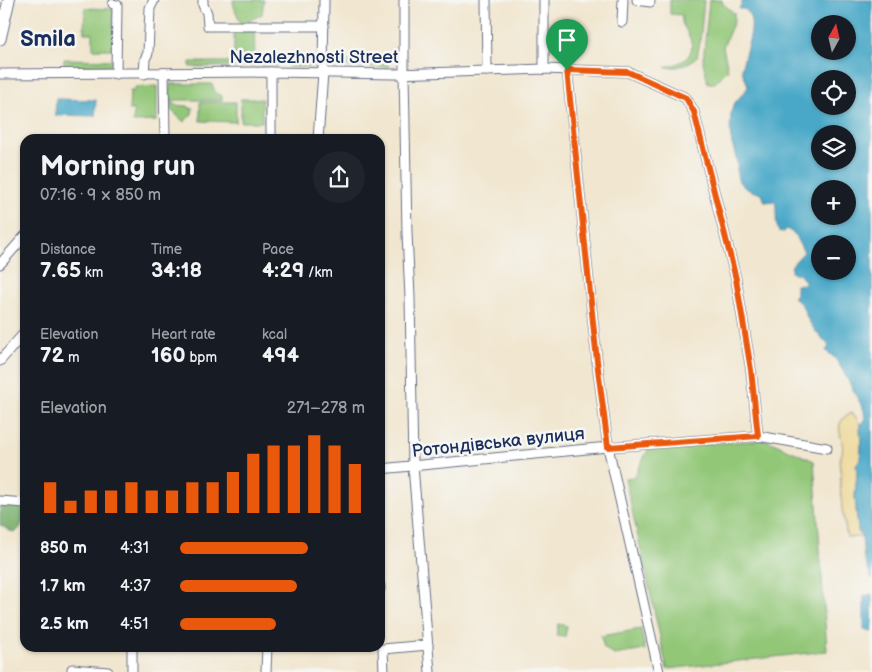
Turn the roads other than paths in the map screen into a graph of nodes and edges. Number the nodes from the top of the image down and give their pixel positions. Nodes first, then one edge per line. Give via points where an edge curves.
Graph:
1 (9, 0) edge
2 (154, 0) edge
3 (203, 0) edge
4 (324, 0) edge
5 (404, 0) edge
6 (486, 0) edge
7 (544, 0) edge
8 (622, 0) edge
9 (636, 0) edge
10 (650, 0) edge
11 (113, 4) dead end
12 (622, 22) dead end
13 (324, 26) junction
14 (0, 39) edge
15 (544, 69) junction
16 (567, 70) junction
17 (487, 71) junction
18 (271, 72) junction
19 (164, 73) junction
20 (323, 73) junction
21 (0, 74) edge
22 (116, 74) junction
23 (144, 74) junction
24 (404, 74) junction
25 (164, 134) edge
26 (271, 134) edge
27 (318, 134) edge
28 (20, 242) edge
29 (0, 264) edge
30 (20, 338) edge
31 (0, 361) edge
32 (758, 436) junction
33 (608, 447) junction
34 (827, 448) dead end
35 (413, 466) junction
36 (385, 469) edge
37 (0, 502) edge
38 (20, 503) edge
39 (428, 645) junction
40 (385, 649) edge
41 (132, 652) edge
42 (267, 652) edge
43 (382, 652) edge
44 (72, 671) edge
45 (108, 672) edge
46 (132, 672) edge
47 (266, 672) edge
48 (384, 672) edge
49 (430, 672) edge
50 (659, 672) edge

1 - 14 main road
2 - 23 street via 150,8
3 - 13 street via 208,26
4 - 13 street
5 - 24 street
6 - 17 street
7 - 15 street
8 - 12 street
9 - 10 street
11 - 22 street via 118,5
13 - 20 street
15 - 16 street, Nezalezhnosti Street
15 - 17 street, Nezalezhnosti Street
16 - 32 street, Nezalezhnosti Street via 628,72 686,98 694,112 736,279
16 - 33 street
17 - 24 street, Nezalezhnosti Street
18 - 19 street, Nezalezhnosti Street
18 - 20 street, Nezalezhnosti Street
18 - 26 street
19 - 23 street, Nezalezhnosti Street
19 - 25 street
20 - 24 street, Nezalezhnosti Street
20 - 27 street
21 - 22 street, Nezalezhnosti Street
22 - 23 street, Nezalezhnosti Street
24 - 35 street
28 - 29 street
30 - 31 street
32 - 33 street, Ротондівська вулиця
32 - 34 street, Ротондівська вулиця
33 - 35 street, Ротондівська вулиця
33 - 50 street
35 - 36 street, Ротондівська вулиця
35 - 39 street
37 - 38 street
39 - 40 street
39 - 49 street
41 - 46 street
42 - 47 street
43 - 48 street
44 - 45 street

